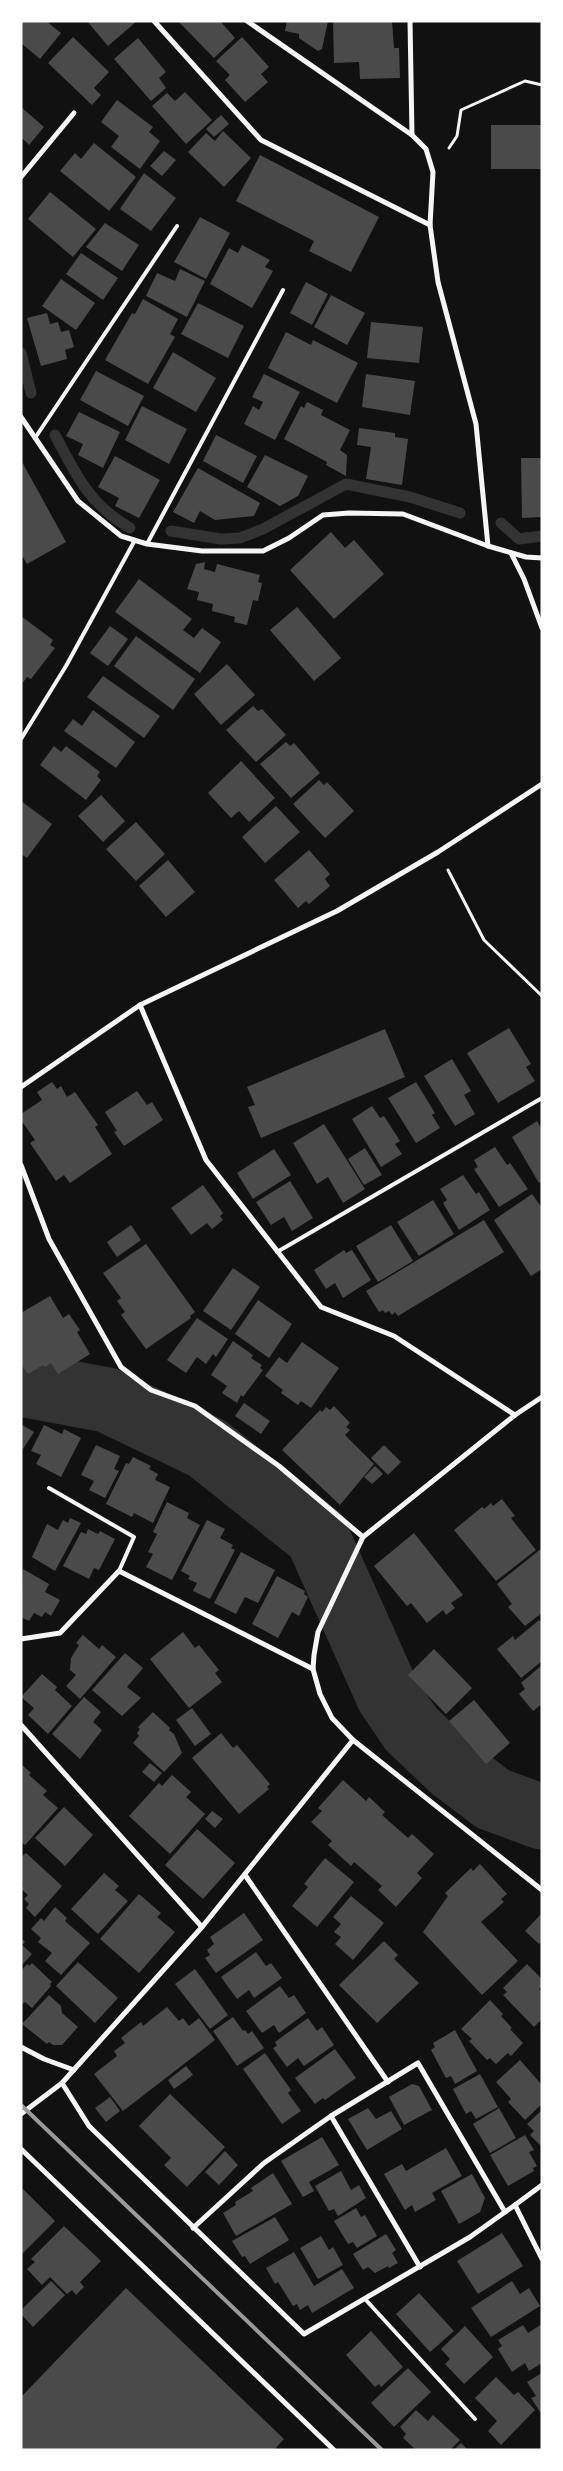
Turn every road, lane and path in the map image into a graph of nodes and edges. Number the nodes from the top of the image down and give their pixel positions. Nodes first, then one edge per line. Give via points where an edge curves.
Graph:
1 (154, 21) edge
2 (247, 21) edge
3 (410, 21) edge
4 (542, 85) edge
5 (74, 113) dead end
6 (412, 135) junction
7 (433, 172) junction
8 (21, 177) edge
9 (430, 225) junction
10 (177, 226) dead end
11 (283, 290) dead end
12 (21, 417) edge
13 (35, 438) junction
14 (135, 540) junction
15 (147, 544) junction
16 (488, 546) junction
17 (511, 553) junction
18 (542, 558) edge
19 (542, 628) edge
20 (21, 739) edge
21 (542, 784) edge
22 (438, 852) junction
23 (542, 996) edge
24 (140, 1005) junction
25 (21, 1087) edge
26 (542, 1098) edge
27 (21, 1165) edge
28 (277, 1252) junction
29 (542, 1397) edge
30 (515, 1416) junction
31 (49, 1488) dead end
32 (363, 1537) junction
33 (119, 1571) junction
34 (21, 1639) edge
35 (313, 1668) junction
36 (21, 1725) edge
37 (353, 1740) junction
38 (245, 1875) junction
39 (542, 1890) edge
40 (202, 1927) junction
41 (21, 2047) edge
42 (74, 2070) junction
43 (388, 2082) junction
44 (62, 2083) junction
45 (21, 2114) edge
46 (331, 2116) junction
47 (21, 2148) edge
48 (542, 2185) edge
49 (515, 2205) junction
50 (505, 2212) junction
51 (193, 2228) junction
52 (542, 2259) edge
53 (420, 2267) junction
54 (365, 2299) junction
55 (475, 2419) dead end
56 (334, 2450) edge

1 - 9 street via 261,140
2 - 6 street
3 - 6 street
4 - 7 path via 525,81 460,110 457,136
5 - 8 street
6 - 7 street via 426,149
7 - 9 street
9 - 16 street via 438,282 476,424
10 - 13 lane
11 - 15 lane
12 - 13 street
13 - 14 street via 78,501 121,536
14 - 15 street
14 - 20 lane via 66,666
15 - 16 street via 202,551 263,551 323,515 349,512 404,514
16 - 17 street
17 - 18 street
17 - 19 street
21 - 22 street
22 - 23 path via 484,940
22 - 24 street via 337,910
24 - 25 street
24 - 28 street via 206,1160
26 - 28 lane
27 - 32 street via 49,1238 121,1367 151,1390 196,1406 279,1466
28 - 30 street via 321,1307 394,1336
29 - 30 street
30 - 32 street
31 - 33 lane via 134,1538
32 - 35 street via 318,1632
33 - 34 street via 60,1633
33 - 35 street
35 - 37 street via 320,1694 332,1718
36 - 40 street
37 - 38 street
37 - 39 street
38 - 40 street
38 - 43 street
40 - 42 street
41 - 42 street
42 - 44 street
43 - 46 street
43 - 50 street via 418,2063
44 - 45 street
44 - 51 street via 88,2126
46 - 51 street via 264,2163
46 - 53 street
47 - 56 street
48 - 49 street
49 - 50 street
49 - 52 street
50 - 53 street
51 - 54 street via 304,2334
53 - 54 street
54 - 55 lane

